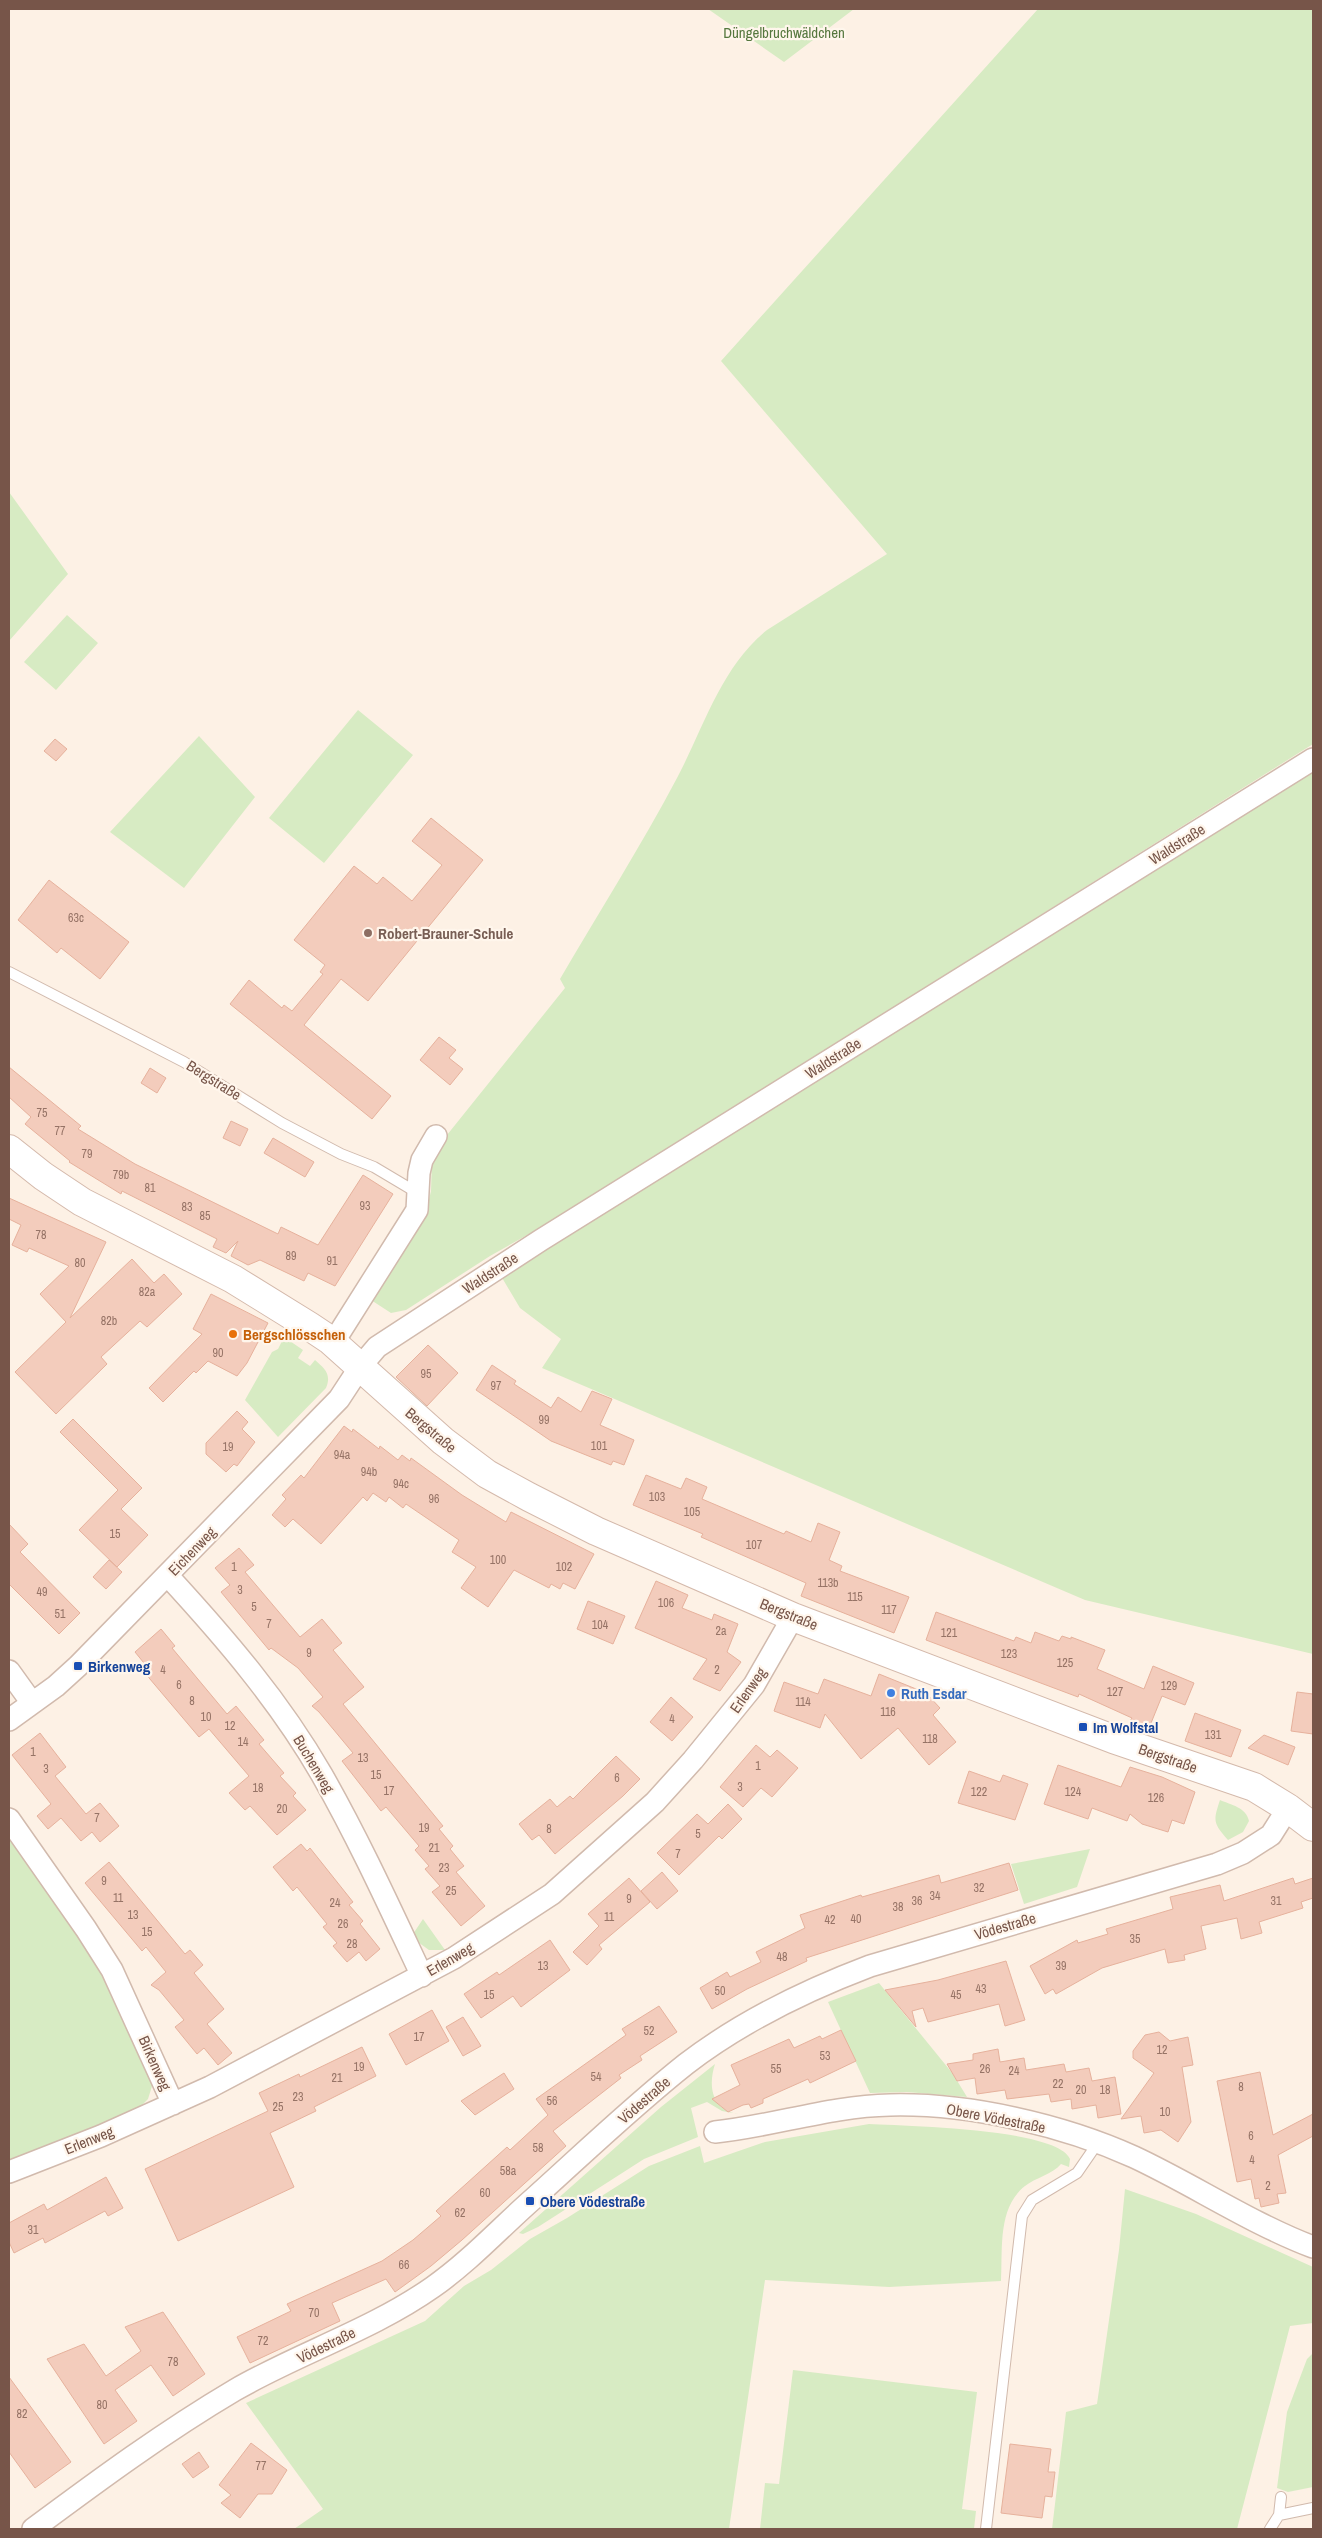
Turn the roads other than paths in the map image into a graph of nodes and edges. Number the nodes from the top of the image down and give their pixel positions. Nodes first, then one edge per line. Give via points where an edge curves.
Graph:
1 (1313, 758) edge
2 (9, 972) edge
3 (436, 1136) dead end
4 (9, 1149) edge
5 (416, 1192) junction
6 (333, 1343) junction
7 (360, 1367) junction
8 (168, 1576) junction
9 (793, 1617) junction
10 (9, 1672) edge
11 (32, 1703) junction
12 (9, 1720) edge
13 (1288, 1808) junction
14 (9, 1819) edge
15 (1313, 1827) edge
16 (422, 1976) junction
17 (173, 2104) junction
18 (715, 2132) dead end
19 (1097, 2144) junction
20 (9, 2172) edge
21 (1313, 2247) edge
22 (1281, 2498) dead end
23 (1313, 2508) edge
24 (1279, 2515) junction
25 (33, 2529) edge
26 (986, 2529) edge
27 (1270, 2529) edge

1 - 7 street, Waldstraße via 527,1249 377,1347
2 - 5 lane, Bergstraße via 184,1062 282,1123 341,1154 374,1167
3 - 5 street via 422,1160
4 - 6 street, Bergstraße via 82,1202 233,1279
5 - 6 street via 417,1210
6 - 7 street, Bergstraße
7 - 8 street, Eichenweg via 339,1399
7 - 9 street, Bergstraße via 443,1441 488,1474 596,1531
8 - 11 street, Eichenweg via 78,1666
8 - 16 street, Buchenweg via 242,1659 293,1729 355,1837
9 - 13 street, Bergstraße via 1113,1740 1254,1788
9 - 16 street, Erlenweg via 754,1684 655,1802 552,1894
10 - 11 street
11 - 12 street, Eichenweg
13 - 15 street
13 - 25 street, Vödestraße via 1272,1835 1217,1864 870,1966 822,1984 766,2012 667,2079 435,2285 398,2310 236,2389 120,2465
14 - 17 street, Birkenweg via 112,1970
16 - 17 street, Erlenweg
17 - 20 street, Erlenweg
18 - 19 street, Obere Vödestraße via 747,2129 797,2116 843,2109 931,2106 1037,2123
19 - 21 street, Obere Vödestraße via 1132,2156 1255,2221
19 - 26 lane via 1077,2173 1032,2200 1022,2216
22 - 24 lane
23 - 24 lane
24 - 27 lane

